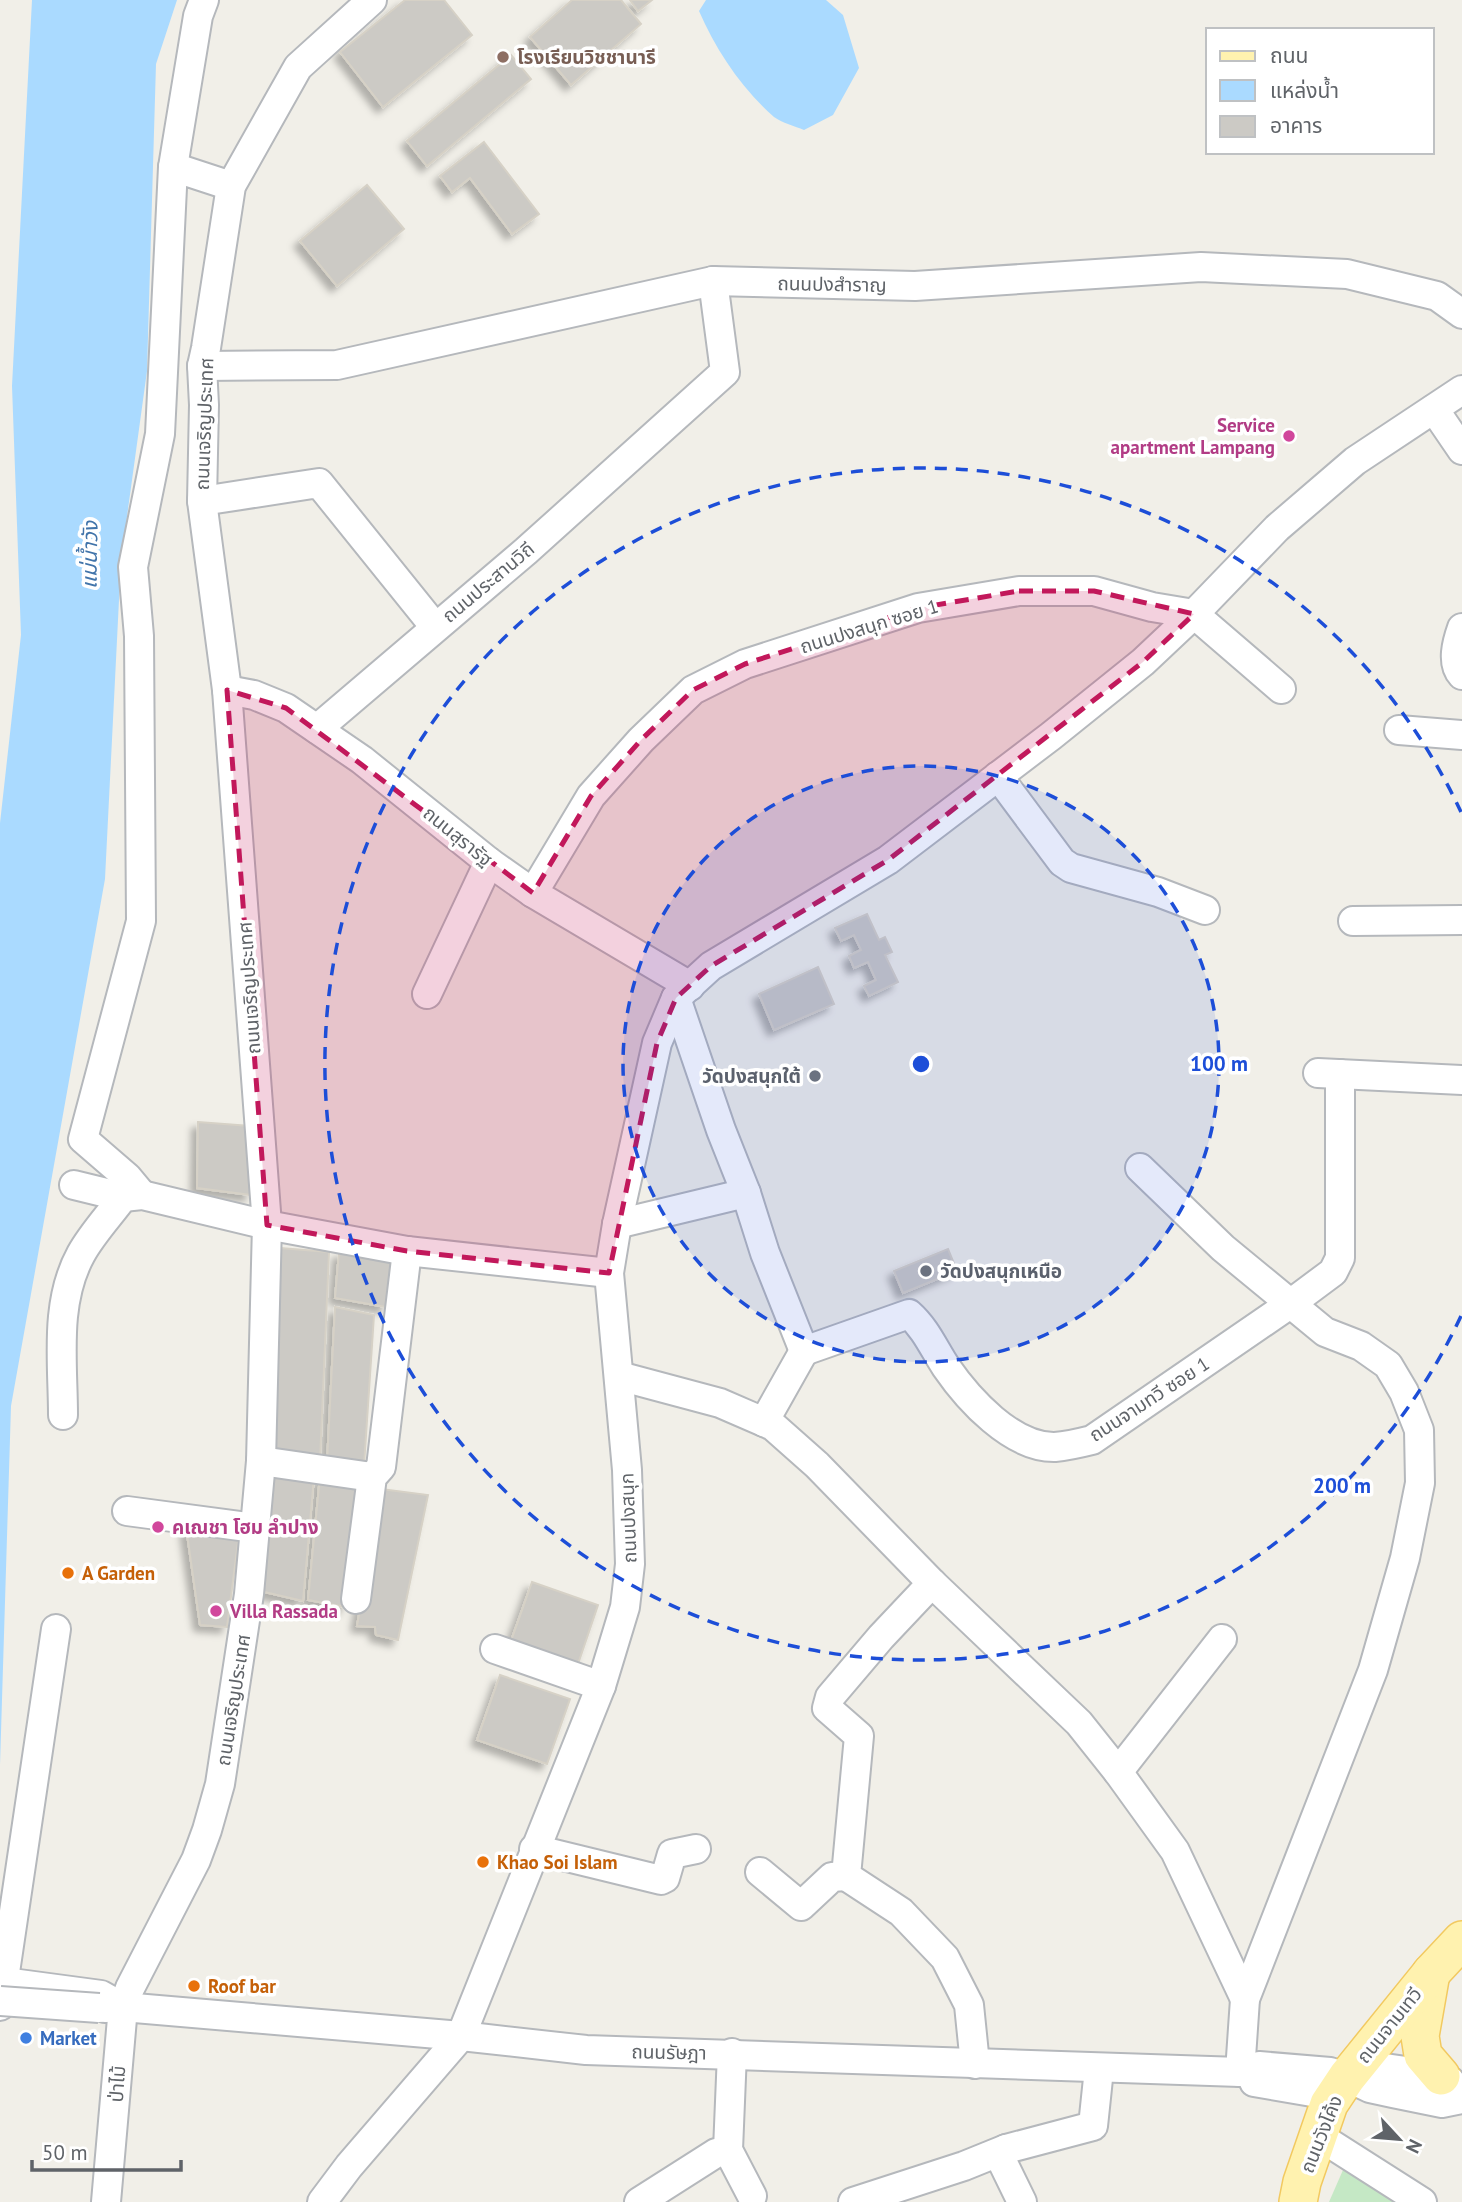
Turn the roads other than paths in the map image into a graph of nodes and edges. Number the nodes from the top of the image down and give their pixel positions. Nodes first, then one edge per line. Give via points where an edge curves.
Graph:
1 (204, 0) edge
2 (372, 0) edge
3 (173, 167) junction
4 (231, 186) junction
5 (713, 281) junction
6 (1462, 314) edge
7 (202, 366) junction
8 (1462, 390) edge
9 (1434, 409) junction
10 (1462, 450) edge
11 (202, 500) junction
12 (1194, 614) junction
13 (435, 627) junction
14 (1462, 628) edge
15 (1462, 675) edge
16 (1281, 689) dead end
17 (227, 690) junction
18 (317, 729) junction
19 (1399, 730) dead end
20 (1462, 735) edge
21 (998, 776) junction
22 (489, 862) junction
23 (533, 893) junction
24 (1205, 910) dead end
25 (1462, 920) edge
26 (1353, 921) dead end
27 (683, 992) junction
28 (427, 994) dead end
29 (1462, 1080) edge
30 (1140, 1168) dead end
31 (74, 1185) dead end
32 (746, 1193) junction
33 (132, 1196) junction
34 (617, 1224) junction
35 (267, 1225) junction
36 (407, 1251) junction
37 (609, 1273) junction
38 (1290, 1304) junction
39 (803, 1351) junction
40 (620, 1376) junction
41 (63, 1415) dead end
42 (764, 1422) junction
43 (261, 1461) junction
44 (372, 1477) junction
45 (127, 1511) dead end
46 (255, 1528) junction
47 (932, 1583) junction
48 (356, 1599) dead end
49 (56, 1629) dead end
50 (1222, 1639) dead end
51 (495, 1649) dead end
52 (601, 1686) junction
53 (1118, 1772) junction
54 (534, 1849) junction
55 (696, 1849) dead end
56 (760, 1872) dead end
57 (846, 1876) junction
58 (1462, 1940) edge
59 (1432, 1972) junction
60 (1, 1996) edge
61 (1245, 1998) junction
62 (111, 2008) junction
63 (461, 2036) junction
64 (732, 2053) junction
65 (975, 2064) junction
66 (1100, 2069) junction
67 (1240, 2072) junction
68 (1347, 2077) junction
69 (1455, 2088) edge
70 (1331, 2144) junction
71 (1006, 2149) junction
72 (728, 2150) junction
73 (752, 2196) dead end
74 (106, 2202) edge
75 (321, 2202) edge
76 (639, 2202) edge
77 (853, 2202) edge
78 (1022, 2202) edge
79 (1298, 2202) edge
80 (1304, 2202) edge
81 (1422, 2202) edge

1 - 3 street
2 - 4 street, ถนนเจริญประเทศ via 298,67
3 - 4 street
3 - 33 street via 160,434 133,567 139,636 141,921 83,1139 127,1177
4 - 7 street, ถนนเจริญประเทศ
5 - 6 street, ถนนปงสำราญ via 915,286 1201,267 1347,274 1437,296
5 - 7 street, ถนนปงสำราญ via 337,365
5 - 13 street, ถนนประสานวิถี via 725,372
7 - 11 street, ถนนเจริญประเทศ
8 - 9 street
9 - 10 street
9 - 12 street via 1355,461 1276,528
11 - 13 street via 319,483
11 - 17 street, ถนนเจริญประเทศ
12 - 16 street
12 - 21 street via 1143,662
12 - 23 street, ถนนปงสนุก ซอย 1 via 1094,591 1018,591 918,608 745,664 693,690 641,740 592,796
13 - 18 street, ถนนประสานวิถี
14 - 15 street via 1456,661
17 - 18 street, ถนนสุรารัฐ via 286,708
17 - 35 street, ถนนเจริญประเทศ
18 - 22 street, ถนนสุรารัฐ
19 - 20 street
21 - 24 street via 1071,868
21 - 27 street via 888,860 711,966
22 - 23 street, ถนนสุรารัฐ
22 - 28 street
23 - 27 street, ถนนสุรารัฐ
25 - 26 street
27 - 32 street via 721,1130
27 - 34 street, ถนนปงสนุก via 657,1043
29 - 38 street, ถนนจามทวี ซอย 1 via 1329,1073 1340,1258 1333,1272
30 - 38 street via 1223,1248
31 - 33 street
32 - 34 street
32 - 39 street
33 - 35 street
33 - 41 street via 80,1256 68,1283 62,1314
34 - 37 street, ถนนปงสนุก
35 - 36 street
35 - 43 street, ถนนเจริญประเทศ
36 - 37 street
36 - 44 street via 382,1467
37 - 40 street, ถนนปงสนุก
38 - 39 street, ถนนจามทวี ซอย 1 via 1092,1440 1053,1447 1023,1440 986,1415 909,1314
38 - 61 street via 1325,1332 1361,1346 1388,1365 1419,1430 1420,1483 1405,1558 1373,1671
39 - 42 street
40 - 42 street via 720,1403
40 - 52 street, ถนนปงสนุก via 630,1564 625,1607
42 - 47 street via 817,1465
43 - 44 street
43 - 46 street, ถนนเจริญประเทศ
44 - 48 street
45 - 46 street
46 - 62 street, ถนนเจริญประเทศ via 220,1784 208,1830 197,1860
47 - 53 street via 1079,1723
47 - 57 street via 830,1697 827,1708 859,1735
49 - 60 street
50 - 53 street
51 - 52 street
52 - 54 street, ถนนปงสนุก
53 - 61 street via 1175,1852
54 - 55 street via 661,1880 672,1854
54 - 63 street, ถนนปงสนุก
56 - 57 street via 801,1906 832,1877
57 - 65 street via 901,1912 945,1958 968,2005
58 - 59 main road, ถนนจามเทวี
59 - 68 main road, ถนนจามเทวี
59 - 69 main road, ถนนจามเทวี via 1420,2036 1423,2054
60 - 62 street, ถนนรัษฎา, bridge
61 - 67 street
62 - 63 street, ถนนรัษฎา
62 - 74 street, ป่าไม้
63 - 64 street, ถนนรัษฎา via 586,2050
63 - 75 street, ถนนปงสนุก
64 - 65 street, ถนนรัษฎา
64 - 72 street
65 - 66 street, ถนนรัษฎา
66 - 67 street, ถนนรัษฎา
66 - 71 street via 1093,2126
67 - 68 street, ถนนรัษฎา via 1259,2066
68 - 69 street, ถนนรัษฎา via 1370,2088 1442,2103
68 - 70 main road, ถนนวังโค้ง via 1346,2110
68 - 79 main road, ถนนวังโค้ง via 1329,2104
70 - 80 main road, ถนนวังโค้ง
70 - 81 street
71 - 77 street
71 - 78 street via 1002,2161
72 - 73 street
72 - 76 street

